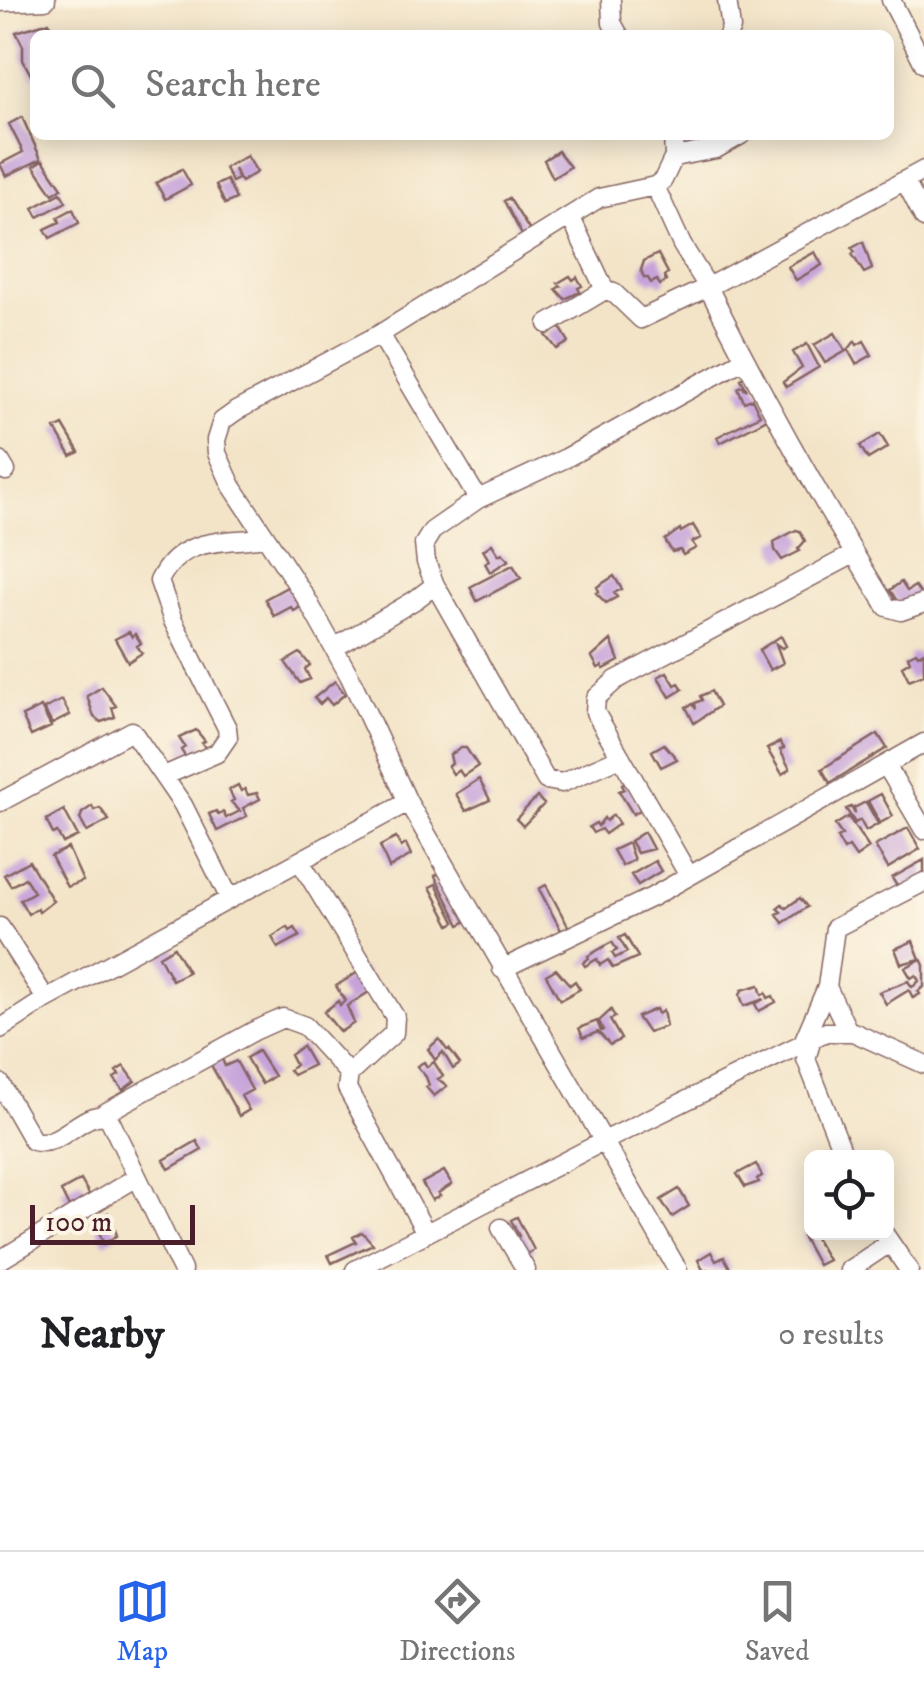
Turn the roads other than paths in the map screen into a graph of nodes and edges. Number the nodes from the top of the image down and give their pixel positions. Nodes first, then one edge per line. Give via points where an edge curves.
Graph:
1 (46, 0) edge
2 (611, 0) edge
3 (727, 0) edge
4 (890, 0) edge
5 (0, 2) edge
6 (616, 30) edge
7 (730, 30) edge
8 (908, 34) junction
9 (894, 43) edge
10 (924, 64) edge
11 (672, 140) edge
12 (732, 140) edge
13 (674, 157) junction
14 (924, 170) edge
15 (904, 180) junction
16 (654, 186) junction
17 (570, 216) junction
18 (924, 218) edge
19 (708, 287) junction
20 (605, 290) junction
21 (548, 324) dead end
22 (380, 334) junction
23 (743, 360) junction
24 (478, 499) junction
25 (265, 537) junction
26 (854, 554) junction
27 (434, 585) junction
28 (924, 603) edge
29 (334, 648) junction
30 (924, 743) edge
31 (621, 757) junction
32 (886, 765) junction
33 (164, 776) junction
34 (0, 802) edge
35 (408, 802) junction
36 (924, 830) edge
37 (300, 860) junction
38 (689, 876) junction
39 (924, 882) edge
40 (230, 899) junction
41 (0, 926) edge
42 (502, 969) junction
43 (827, 987) junction
44 (46, 999) junction
45 (0, 1029) edge
46 (848, 1032) junction
47 (808, 1040) junction
48 (924, 1064) edge
49 (349, 1074) junction
50 (0, 1083) edge
51 (102, 1114) junction
52 (604, 1141) junction
53 (842, 1150) edge
54 (137, 1176) junction
55 (501, 1228) dead end
56 (426, 1233) junction
57 (884, 1240) edge
58 (887, 1240) edge
59 (0, 1260) edge
60 (182, 1270) edge
61 (356, 1270) edge
62 (526, 1270) edge
63 (678, 1270) edge
64 (849, 1270) edge
65 (909, 1270) edge

1 - 5 street
2 - 6 street
3 - 7 street
4 - 8 street
8 - 9 street
8 - 10 street
11 - 13 street
12 - 13 street
13 - 16 street
14 - 15 street
15 - 18 street
15 - 19 street
16 - 17 street via 599,198
16 - 19 street
17 - 20 street
17 - 22 street
19 - 20 street via 640,320
19 - 23 street
20 - 21 street
22 - 24 street
22 - 25 street via 222,421 217,453
23 - 24 street
23 - 26 street
24 - 27 street via 426,536
25 - 29 street
25 - 33 street via 200,546 159,582 228,737 217,752
26 - 28 street via 887,608
26 - 31 street via 616,680 594,705
27 - 29 street
27 - 31 street via 546,780 562,783
29 - 35 street
30 - 32 street
31 - 38 street
32 - 36 street
32 - 38 street
33 - 34 street via 132,731
33 - 40 street
35 - 37 street
35 - 42 street
37 - 40 street
37 - 49 street via 395,1016 394,1033
38 - 42 street
39 - 43 street via 835,928
40 - 44 street
41 - 44 street
42 - 52 street
43 - 46 street
43 - 47 street
44 - 45 street
46 - 47 street
46 - 48 street
47 - 52 street
47 - 53 street via 806,1059
49 - 51 street via 305,1026 283,1018
49 - 56 street via 346,1088
50 - 51 street via 33,1142 50,1142
51 - 54 street
52 - 56 street
52 - 63 street
54 - 59 street
54 - 60 street
55 - 62 street
56 - 61 street
57 - 64 street
58 - 65 street

